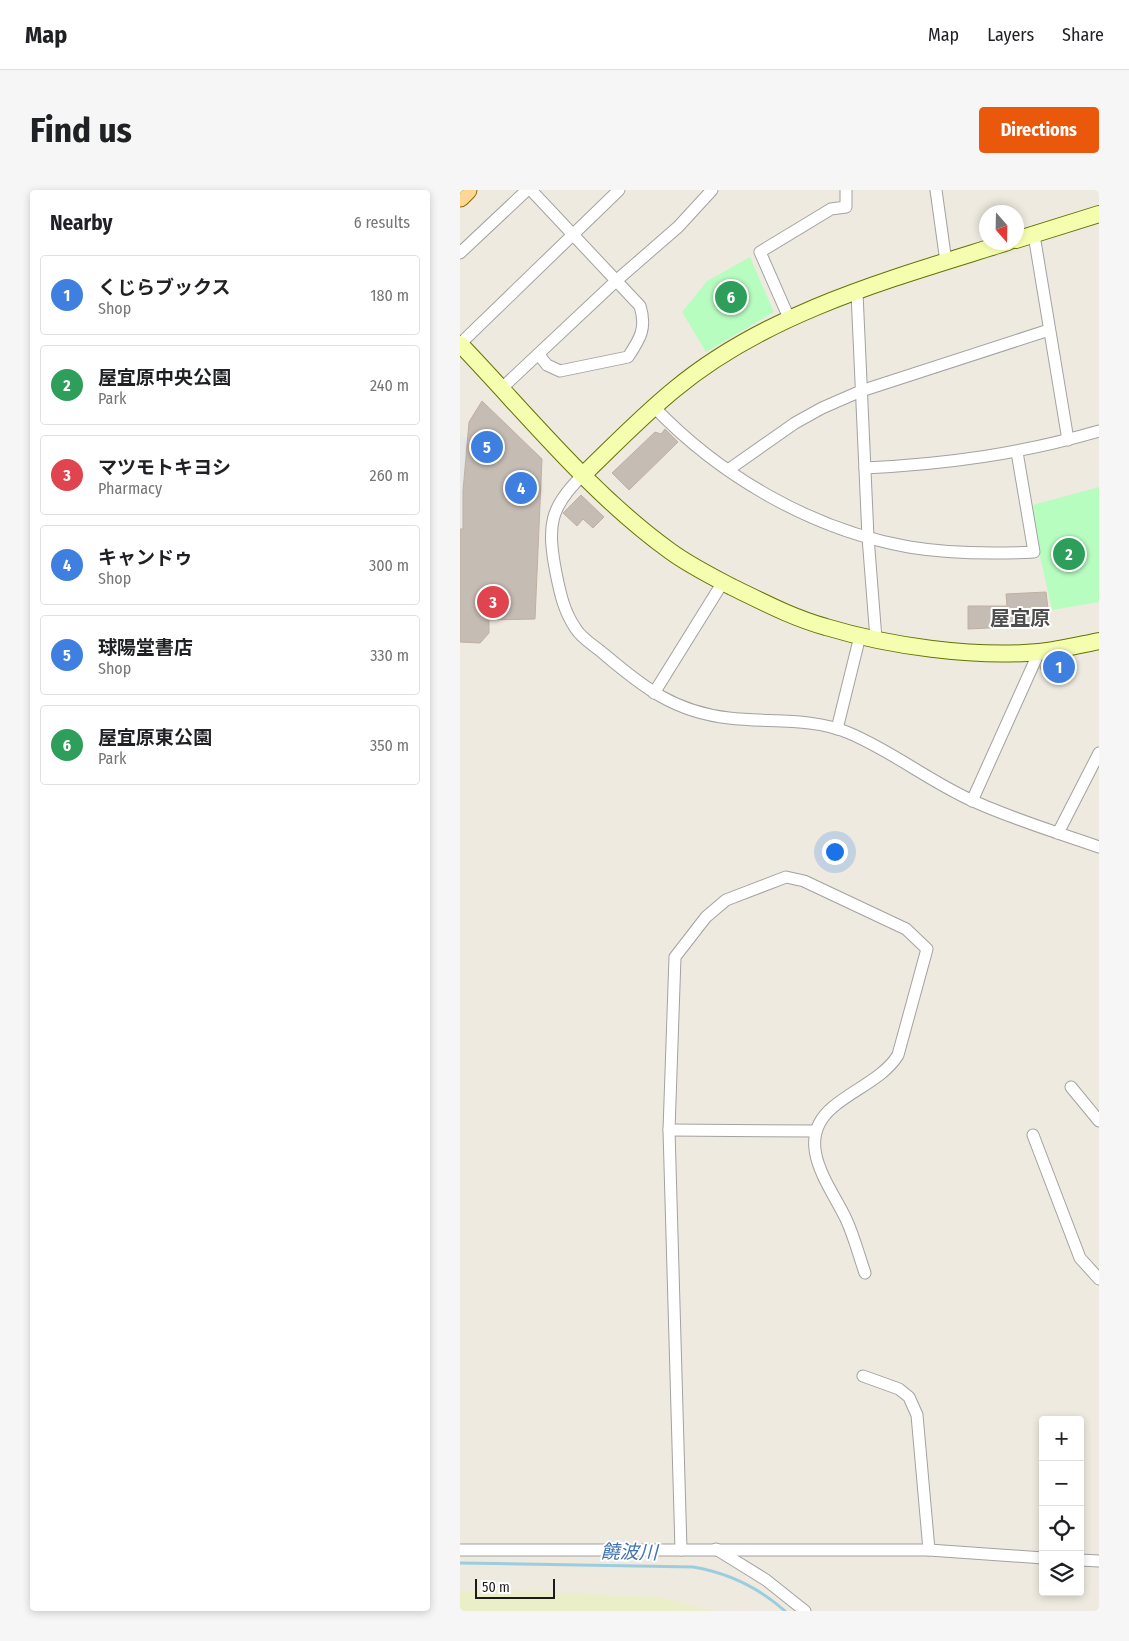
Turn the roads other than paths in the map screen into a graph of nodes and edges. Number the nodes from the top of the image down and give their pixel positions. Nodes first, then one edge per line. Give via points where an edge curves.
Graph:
1 (467, 190) edge
2 (527, 190) edge
3 (531, 190) edge
4 (620, 190) edge
5 (712, 190) edge
6 (846, 190) edge
7 (936, 190) edge
8 (460, 197) edge
9 (1099, 214) edge
10 (573, 234) junction
11 (1034, 235) junction
12 (1024, 238) edge
13 (983, 250) edge
14 (460, 254) edge
15 (946, 262) junction
16 (617, 280) junction
17 (857, 293) junction
18 (789, 318) junction
19 (1049, 330) junction
20 (460, 344) edge
21 (539, 355) junction
22 (502, 388) junction
23 (861, 391) junction
24 (654, 408) junction
25 (1099, 431) edge
26 (1068, 440) junction
27 (1017, 452) junction
28 (865, 468) junction
29 (728, 470) junction
30 (584, 474) junction
31 (868, 537) junction
32 (723, 582) junction
33 (868, 638) junction
34 (1099, 641) edge
35 (1039, 652) junction
36 (654, 693) junction
37 (836, 729) junction
38 (1099, 753) edge
39 (1095, 769) edge
40 (972, 800) junction
41 (1058, 833) junction
42 (1099, 847) edge
43 (1071, 1087) dead end
44 (1099, 1121) edge
45 (669, 1130) junction
46 (815, 1131) junction
47 (1033, 1135) dead end
48 (865, 1273) dead end
49 (1099, 1279) edge
50 (863, 1376) dead end
51 (716, 1549) junction
52 (460, 1550) edge
53 (681, 1550) junction
54 (929, 1550) junction
55 (1039, 1558) edge
56 (1084, 1560) edge
57 (1099, 1562) edge
58 (805, 1611) edge

1 - 8 main road
2 - 14 street
3 - 10 street
4 - 10 street
5 - 16 street via 678,227
6 - 18 street via 846,207 831,209 760,252
7 - 15 street
9 - 11 street
10 - 16 street
10 - 20 street
11 - 12 street
11 - 19 street
13 - 15 street
15 - 17 street
16 - 21 street
16 - 21 street via 640,306 645,319 640,338 628,357 560,372 547,365
17 - 18 street
17 - 23 street
18 - 24 street via 709,365 675,388
19 - 23 street
19 - 26 street
20 - 22 street
21 - 22 street
22 - 30 street
23 - 28 street
23 - 29 street via 795,423
24 - 29 street via 677,432
24 - 30 street
25 - 26 street
26 - 27 street
27 - 28 street via 962,461
27 - 31 street via 1034,552 947,551 909,547
28 - 31 street
29 - 31 street via 789,506
30 - 32 street via 670,552
30 - 36 street via 562,498 551,524 553,559 566,613 577,631 642,687
31 - 33 street
32 - 33 street via 774,608 825,627
32 - 36 street
33 - 35 street via 970,652
33 - 37 street
34 - 35 street
35 - 40 street
36 - 37 street via 672,704 707,715 797,722
37 - 40 street via 848,732 926,778
38 - 39 street
39 - 41 street
40 - 41 street
41 - 42 street
43 - 44 street
45 - 46 street
45 - 46 street via 675,957 706,917 726,900 786,877 804,881 906,929 927,949 898,1055 891,1066 832,1108
45 - 53 street
46 - 48 street via 821,1172 846,1219
47 - 49 street via 1080,1258
50 - 54 street via 909,1396 917,1415
51 - 53 street
51 - 54 street
51 - 58 street via 766,1580
52 - 53 street
54 - 55 street
56 - 57 street

